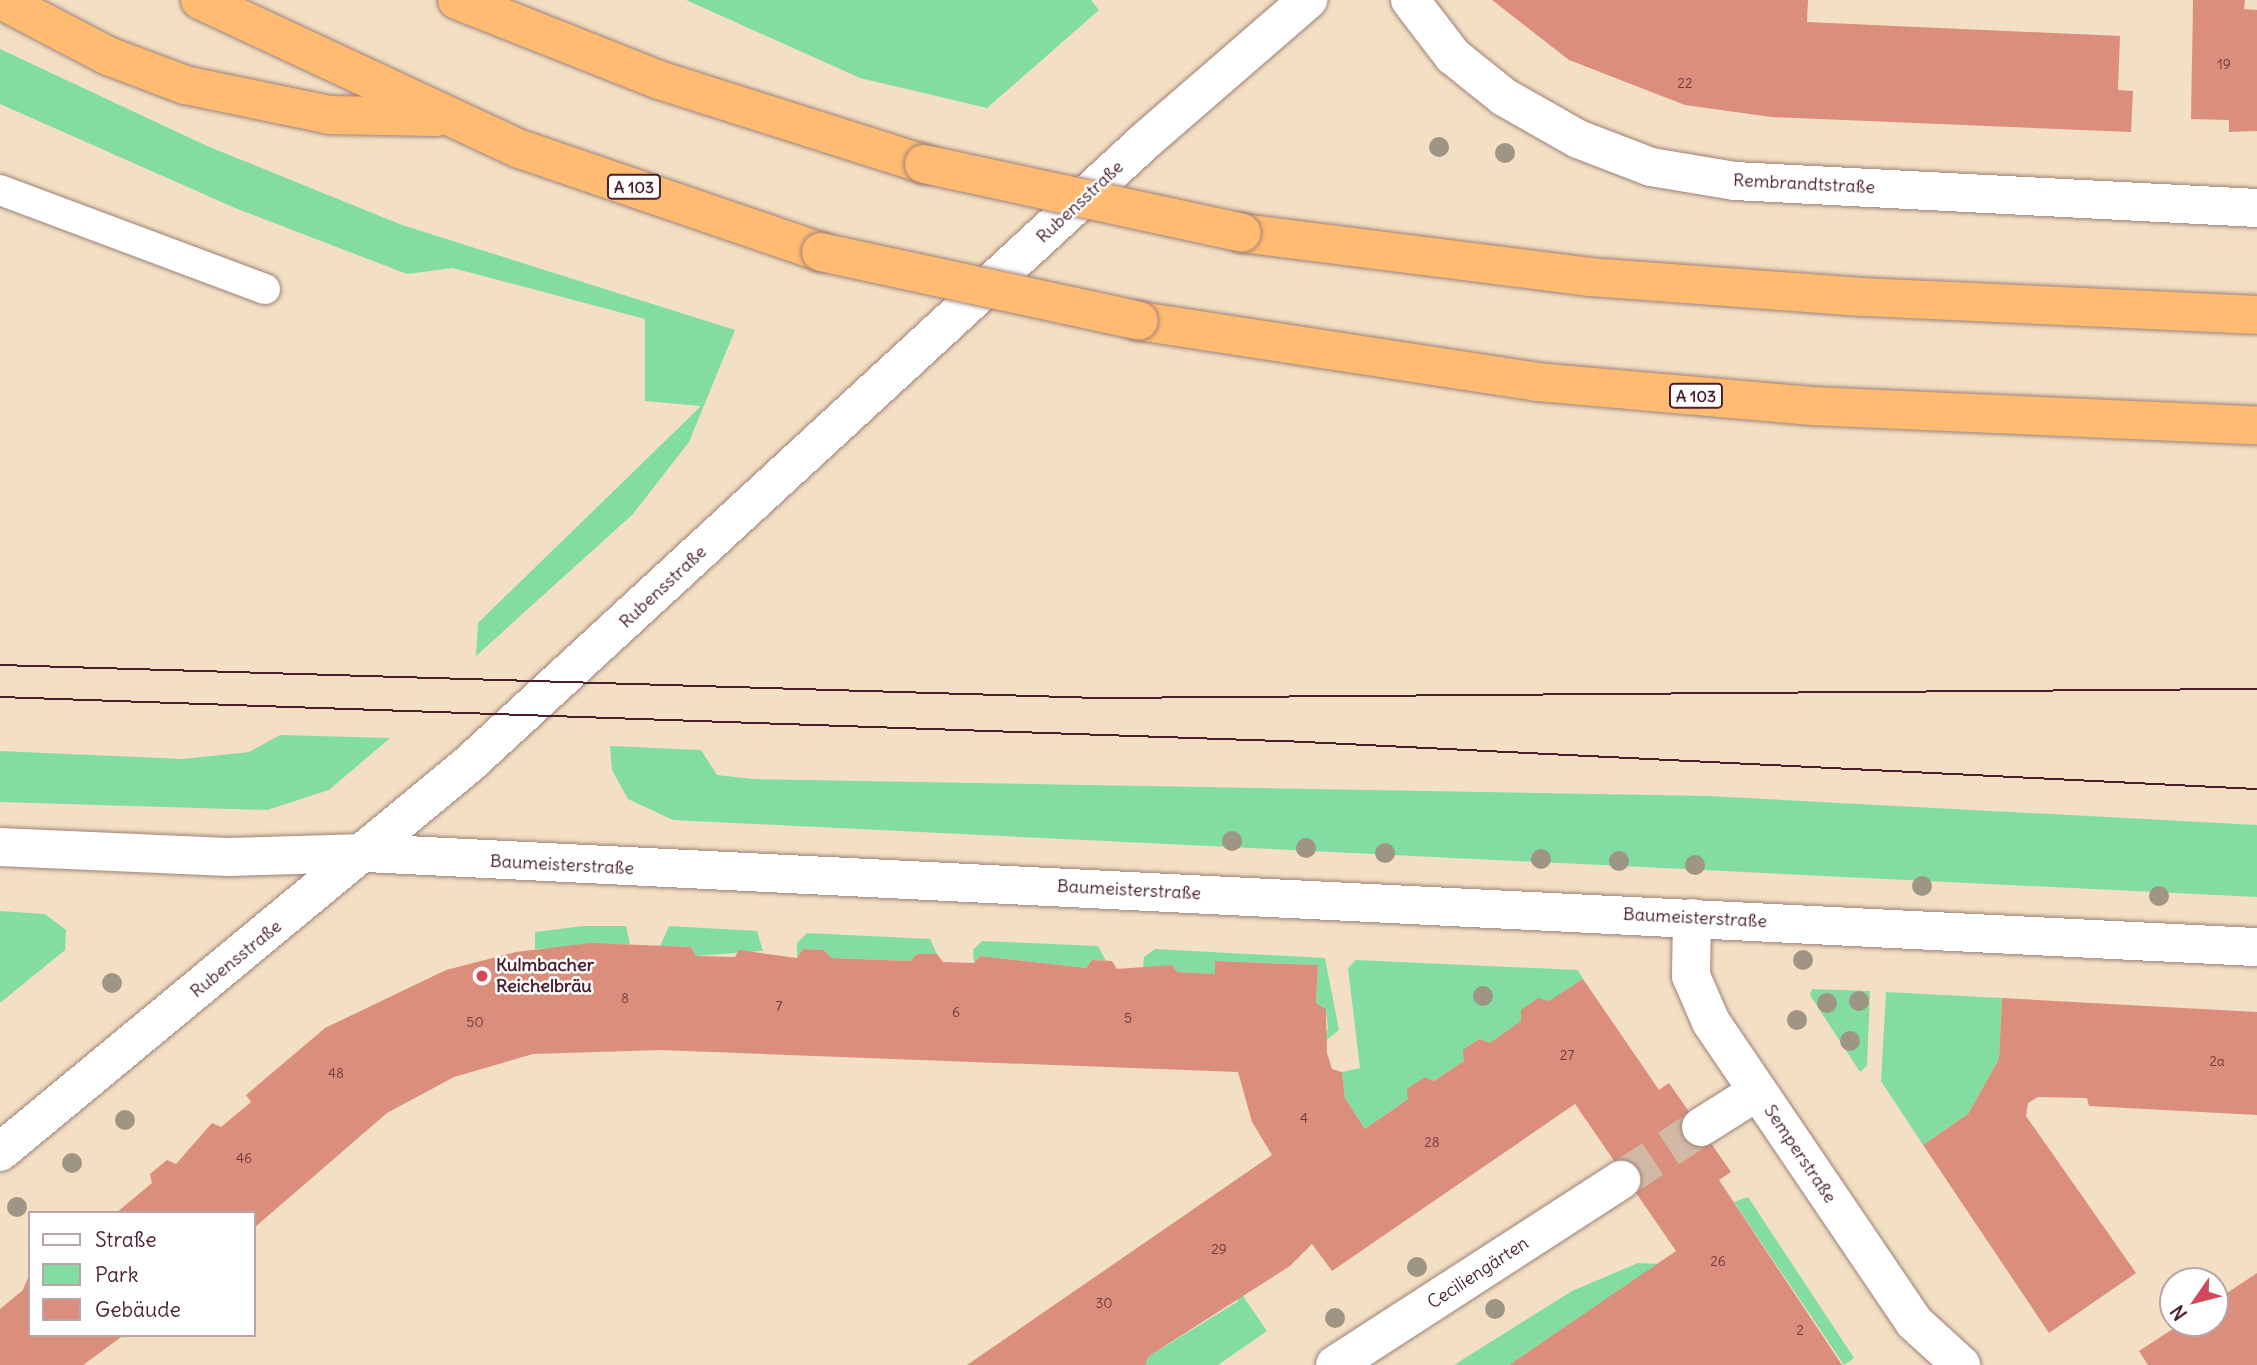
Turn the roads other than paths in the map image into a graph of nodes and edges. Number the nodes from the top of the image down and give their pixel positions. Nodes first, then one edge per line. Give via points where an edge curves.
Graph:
1 (1, 0) edge
2 (200, 0) edge
3 (457, 0) edge
4 (1308, 0) edge
5 (1410, 0) edge
6 (449, 118) junction
7 (0, 190) edge
8 (2257, 208) edge
9 (265, 289) dead end
10 (2257, 314) edge
11 (2257, 425) edge
12 (0, 847) edge
13 (366, 853) junction
14 (1692, 918) junction
15 (2257, 947) edge
16 (1758, 1091) junction
17 (1700, 1127) tunnel mouth
18 (0, 1152) edge
19 (1621, 1180) tunnel mouth
20 (1335, 1365) edge
21 (1961, 1365) edge

1 - 6 highway via 108,56 185,85 330,116
2 - 6 highway, A 103
3 - 10 highway, bridge via 659,80 924,164 1242,233 1590,276
4 - 13 street, Rubensstraße
5 - 8 street, Rembrandtstraße via 1453,56 1504,97 1578,139 1651,167 1735,181
6 - 11 highway, A 103, bridge via 520,149 821,252 1139,321 1537,382 1813,406
7 - 9 lane
12 - 13 street, Baumeisterstraße via 228,857
13 - 14 street, Baumeisterstraße
13 - 18 street, Rubensstraße
14 - 15 street, Baumeisterstraße
14 - 16 street, Semperstraße via 1691,976 1711,1022
16 - 17 street
16 - 21 street, Semperstraße via 1914,1322
19 - 20 street, Ceciliengärten

